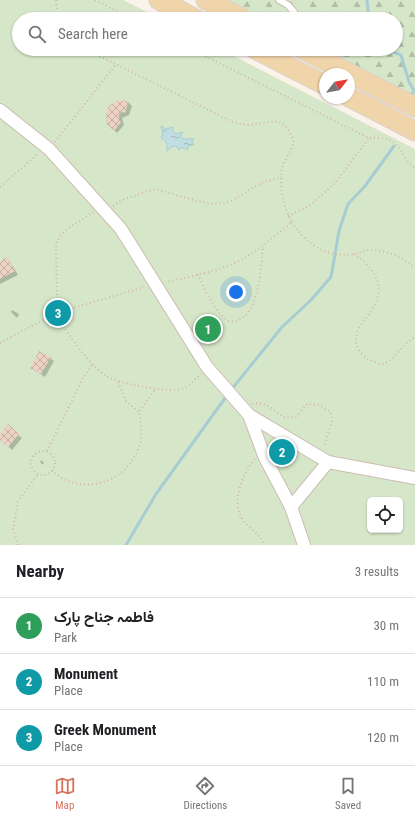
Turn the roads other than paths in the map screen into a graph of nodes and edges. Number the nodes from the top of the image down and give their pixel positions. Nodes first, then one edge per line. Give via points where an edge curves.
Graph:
1 (159, 0) edge
2 (206, 0) edge
3 (279, 0) edge
4 (182, 12) edge
5 (229, 12) edge
6 (294, 12) edge
7 (269, 56) edge
8 (319, 56) edge
9 (319, 82) edge
10 (355, 100) edge
11 (415, 107) edge
12 (0, 110) edge
13 (415, 130) edge
14 (244, 410) junction
15 (325, 461) junction
16 (415, 478) edge
17 (291, 507) junction
18 (304, 545) edge

1 - 4 main road
2 - 5 main road
3 - 6 lane
7 - 9 main road
8 - 11 main road
10 - 13 main road
12 - 14 street via 48,148 121,229 210,371
14 - 15 street
14 - 17 street
15 - 16 street
15 - 17 street
17 - 18 street

